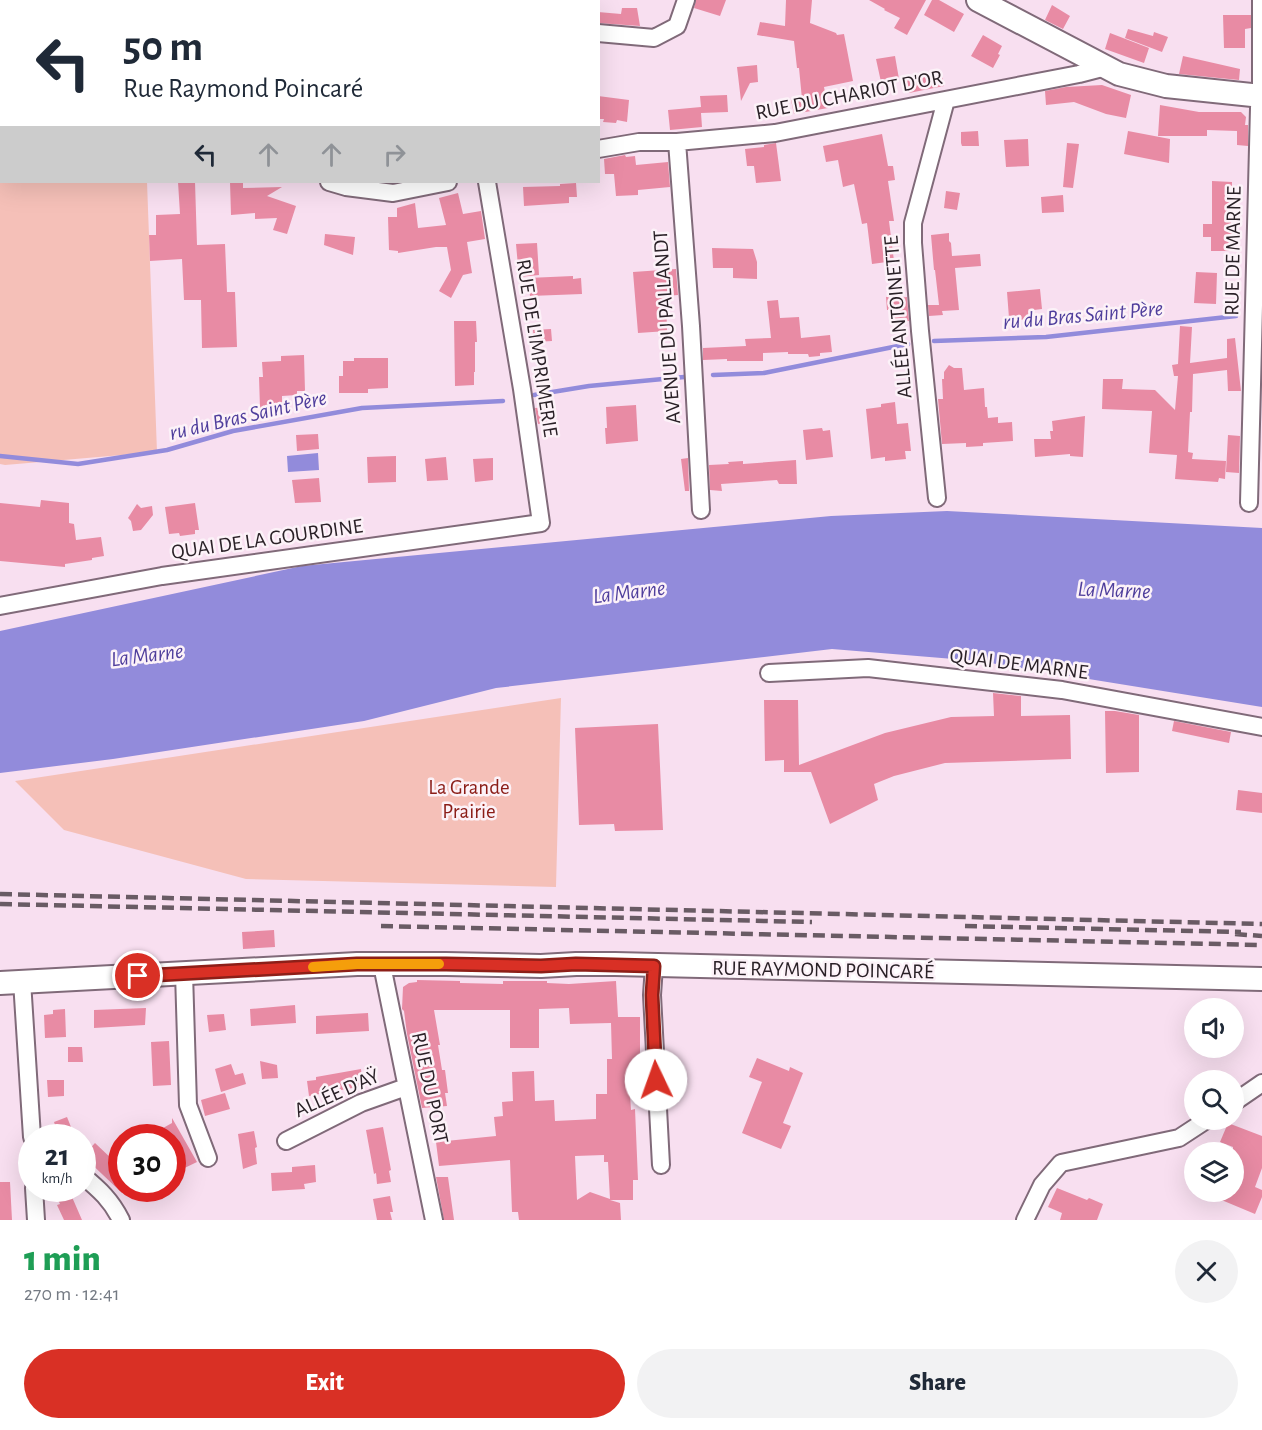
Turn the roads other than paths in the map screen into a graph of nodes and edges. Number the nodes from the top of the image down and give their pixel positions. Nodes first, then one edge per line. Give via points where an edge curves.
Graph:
1 (686, 0) edge
2 (978, 0) edge
3 (1261, 0) edge
4 (600, 33) edge
5 (1106, 67) junction
6 (1261, 96) edge
7 (946, 100) junction
8 (677, 142) junction
9 (600, 149) edge
10 (332, 183) edge
11 (443, 183) edge
12 (487, 183) edge
13 (937, 498) dead end
14 (1249, 503) dead end
15 (701, 510) dead end
16 (541, 523) joint
17 (0, 606) edge
18 (769, 673) dead end
19 (1262, 727) edge
20 (384, 964) junction
21 (654, 966) junction
22 (184, 973) junction
23 (1262, 979) edge
24 (11, 982) edge
25 (1262, 1083) edge
26 (406, 1087) junction
27 (1244, 1095) edge
28 (30, 1124) edge
29 (1191, 1130) edge
30 (286, 1141) dead end
31 (208, 1158) dead end
32 (661, 1165) dead end
33 (96, 1186) edge
34 (35, 1202) edge
35 (36, 1220) edge
36 (122, 1220) edge
37 (434, 1220) edge
38 (1025, 1220) edge

1 - 4 street via 677,26 654,38
2 - 5 street
3 - 6 street, RUE DE MARNE
5 - 6 street via 1166,87
5 - 7 street, RUE DU CHARIOT D'OR
6 - 14 street, RUE DE MARNE
7 - 8 street, RUE DU CHARIOT D'OR via 775,134
7 - 13 street, ALLÉE ANTOINETTE via 913,223
8 - 9 street, RUE DU CHARIOT D'OR via 639,142
8 - 15 street, AVENUE DU PALLANDT
10 - 11 street via 393,193
12 - 16 street, RUE DE L'IMPRIMERIE
16 - 17 street, QUAI DE LA GOURDINE via 162,576
18 - 19 street, QUAI DE MARNE via 868,668 1062,690
20 - 21 street, RUE RAYMOND POINCARÉ
20 - 22 street, RUE RAYMOND POINCARÉ
20 - 26 street, RUE DU PORT
21 - 23 street, RUE RAYMOND POINCARÉ
21 - 32 street via 652,995
22 - 24 street, RUE RAYMOND POINCARÉ
22 - 31 street via 188,1105
24 - 28 street
25 - 27 street
26 - 30 street, ALLÉE D'AŸ via 361,1103
26 - 37 street, RUE DU PORT
29 - 38 street via 1179,1138 1061,1163 1042,1185
33 - 36 street
34 - 35 street

